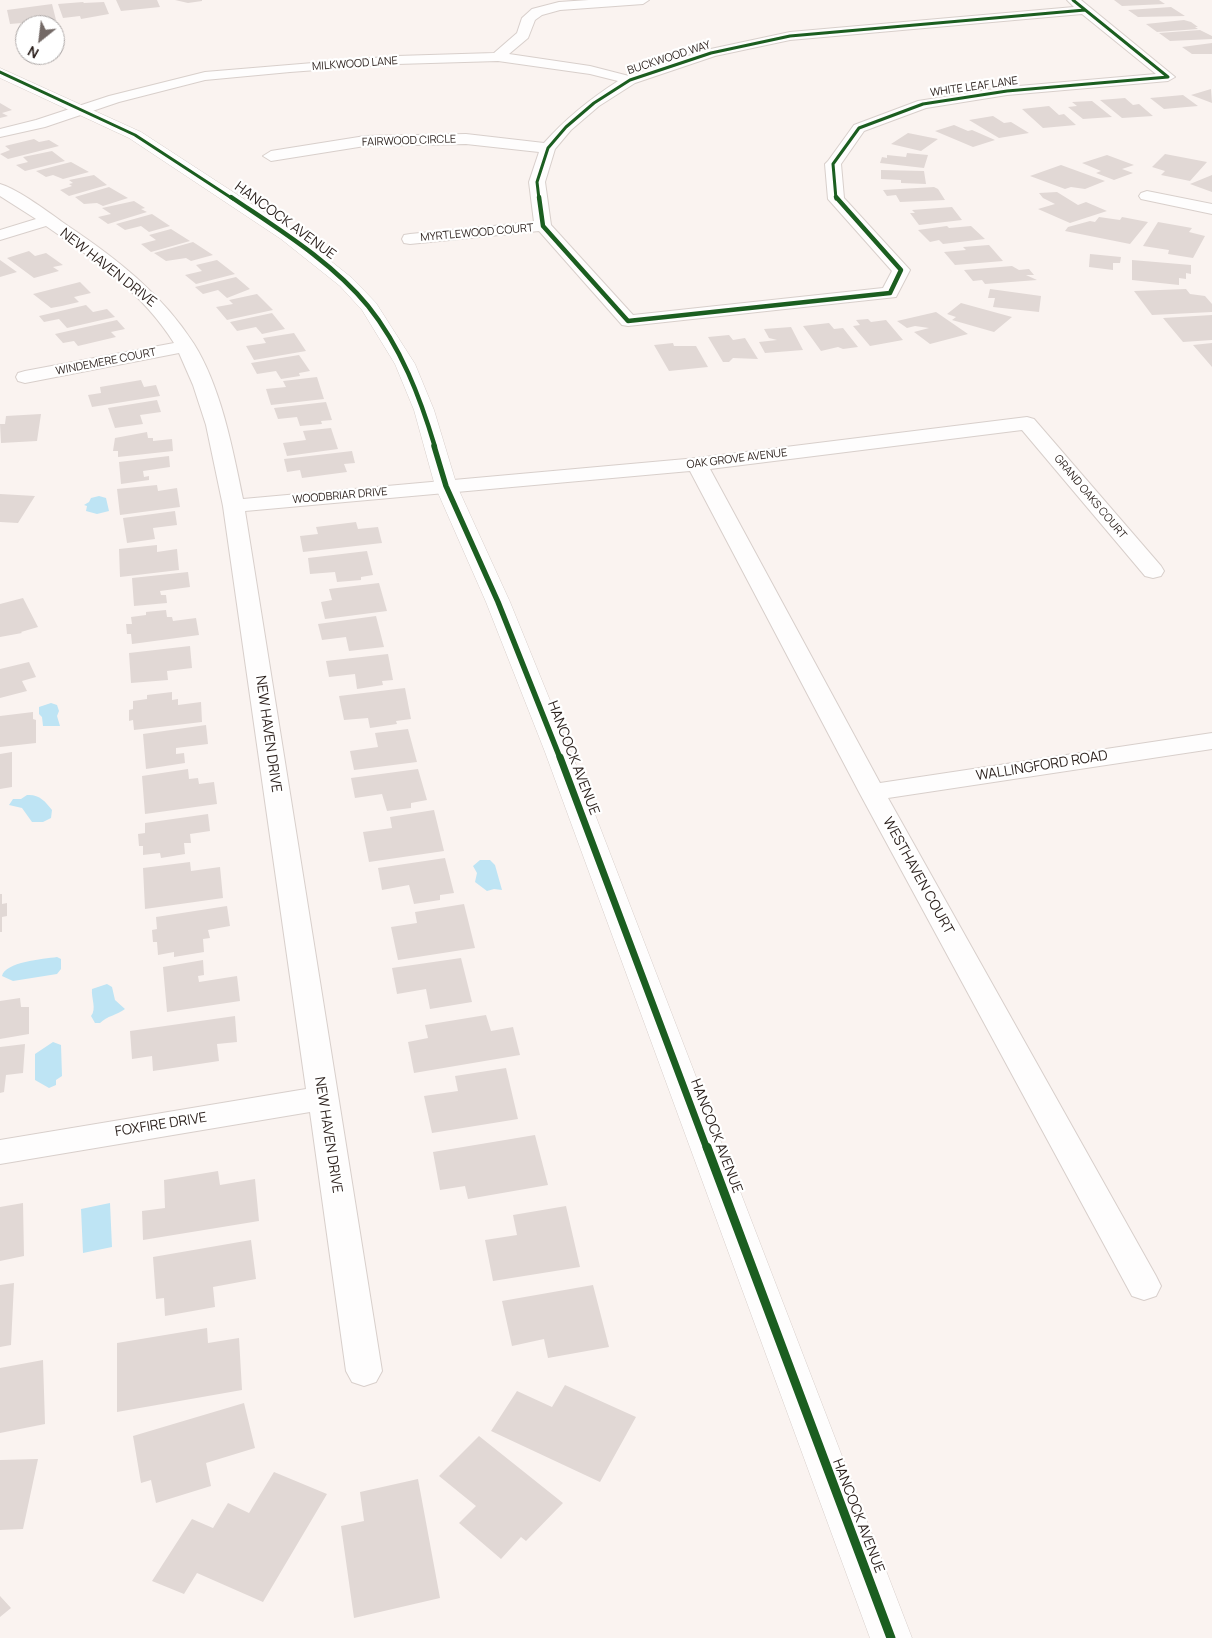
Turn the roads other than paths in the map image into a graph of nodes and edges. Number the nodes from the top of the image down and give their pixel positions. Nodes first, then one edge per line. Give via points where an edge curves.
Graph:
1 (643, 0) edge
2 (1079, 5) edge
3 (498, 57) junction
4 (0, 72) edge
5 (630, 80) junction
6 (82, 110) junction
7 (0, 133) edge
8 (548, 148) junction
9 (271, 156) dead end
10 (0, 189) edge
11 (1147, 196) dead end
12 (1212, 209) edge
13 (47, 221) junction
14 (543, 226) junction
15 (0, 235) edge
16 (410, 239) dead end
17 (186, 346) junction
18 (25, 377) dead end
19 (1027, 423) joint
20 (697, 464) junction
21 (446, 486) junction
22 (234, 506) junction
23 (1153, 571) dead end
24 (1212, 741) edge
25 (872, 792) junction
26 (322, 1098) junction
27 (0, 1152) edge
28 (1144, 1286) dead end
29 (364, 1371) dead end
30 (891, 1638) edge

1 - 3 street via 559,6 537,12 529,18 523,35
2 - 5 street, BUCKWOOD WAY via 790,36 710,53
2 - 14 street, WHITE LEAF LANE via 1168,78 1006,91 923,104 859,128 833,164 836,198 900,270 890,293 628,322
3 - 5 street, MILKWOOD LANE via 590,70
3 - 6 street, MILKWOOD LANE via 397,60 205,76
4 - 6 main road, HANCOCK AVENUE
5 - 8 street, BUCKWOOD WAY via 594,103
6 - 7 street, MILKWOOD LANE
6 - 21 main road, HANCOCK AVENUE via 134,135 184,166 286,235 346,282 369,307 405,364 424,410
8 - 9 street, FAIRWOOD CIRCLE via 466,139 365,141
8 - 14 street, BUCKWOOD WAY via 537,182
10 - 13 street, NEW HAVEN DRIVE
11 - 12 street
13 - 15 street
13 - 17 street, NEW HAVEN DRIVE via 84,246 152,302
14 - 16 street, MYRTLEWOOD COURT
17 - 18 street, WINDEMERE COURT
17 - 22 street, NEW HAVEN DRIVE via 216,418
19 - 20 street, OAK GROVE AVENUE
19 - 23 street, GRAND OAKS COURT
20 - 21 street, OAK GROVE AVENUE
20 - 25 street, WESTHAVEN COURT
21 - 22 street, WOODBRIAR DRIVE
21 - 30 main road, HANCOCK AVENUE via 498,602 558,752
22 - 26 street, NEW HAVEN DRIVE
24 - 25 street, WALLINGFORD ROAD
25 - 28 street, WESTHAVEN COURT
26 - 27 street, FOXFIRE DRIVE
26 - 29 street, NEW HAVEN DRIVE

